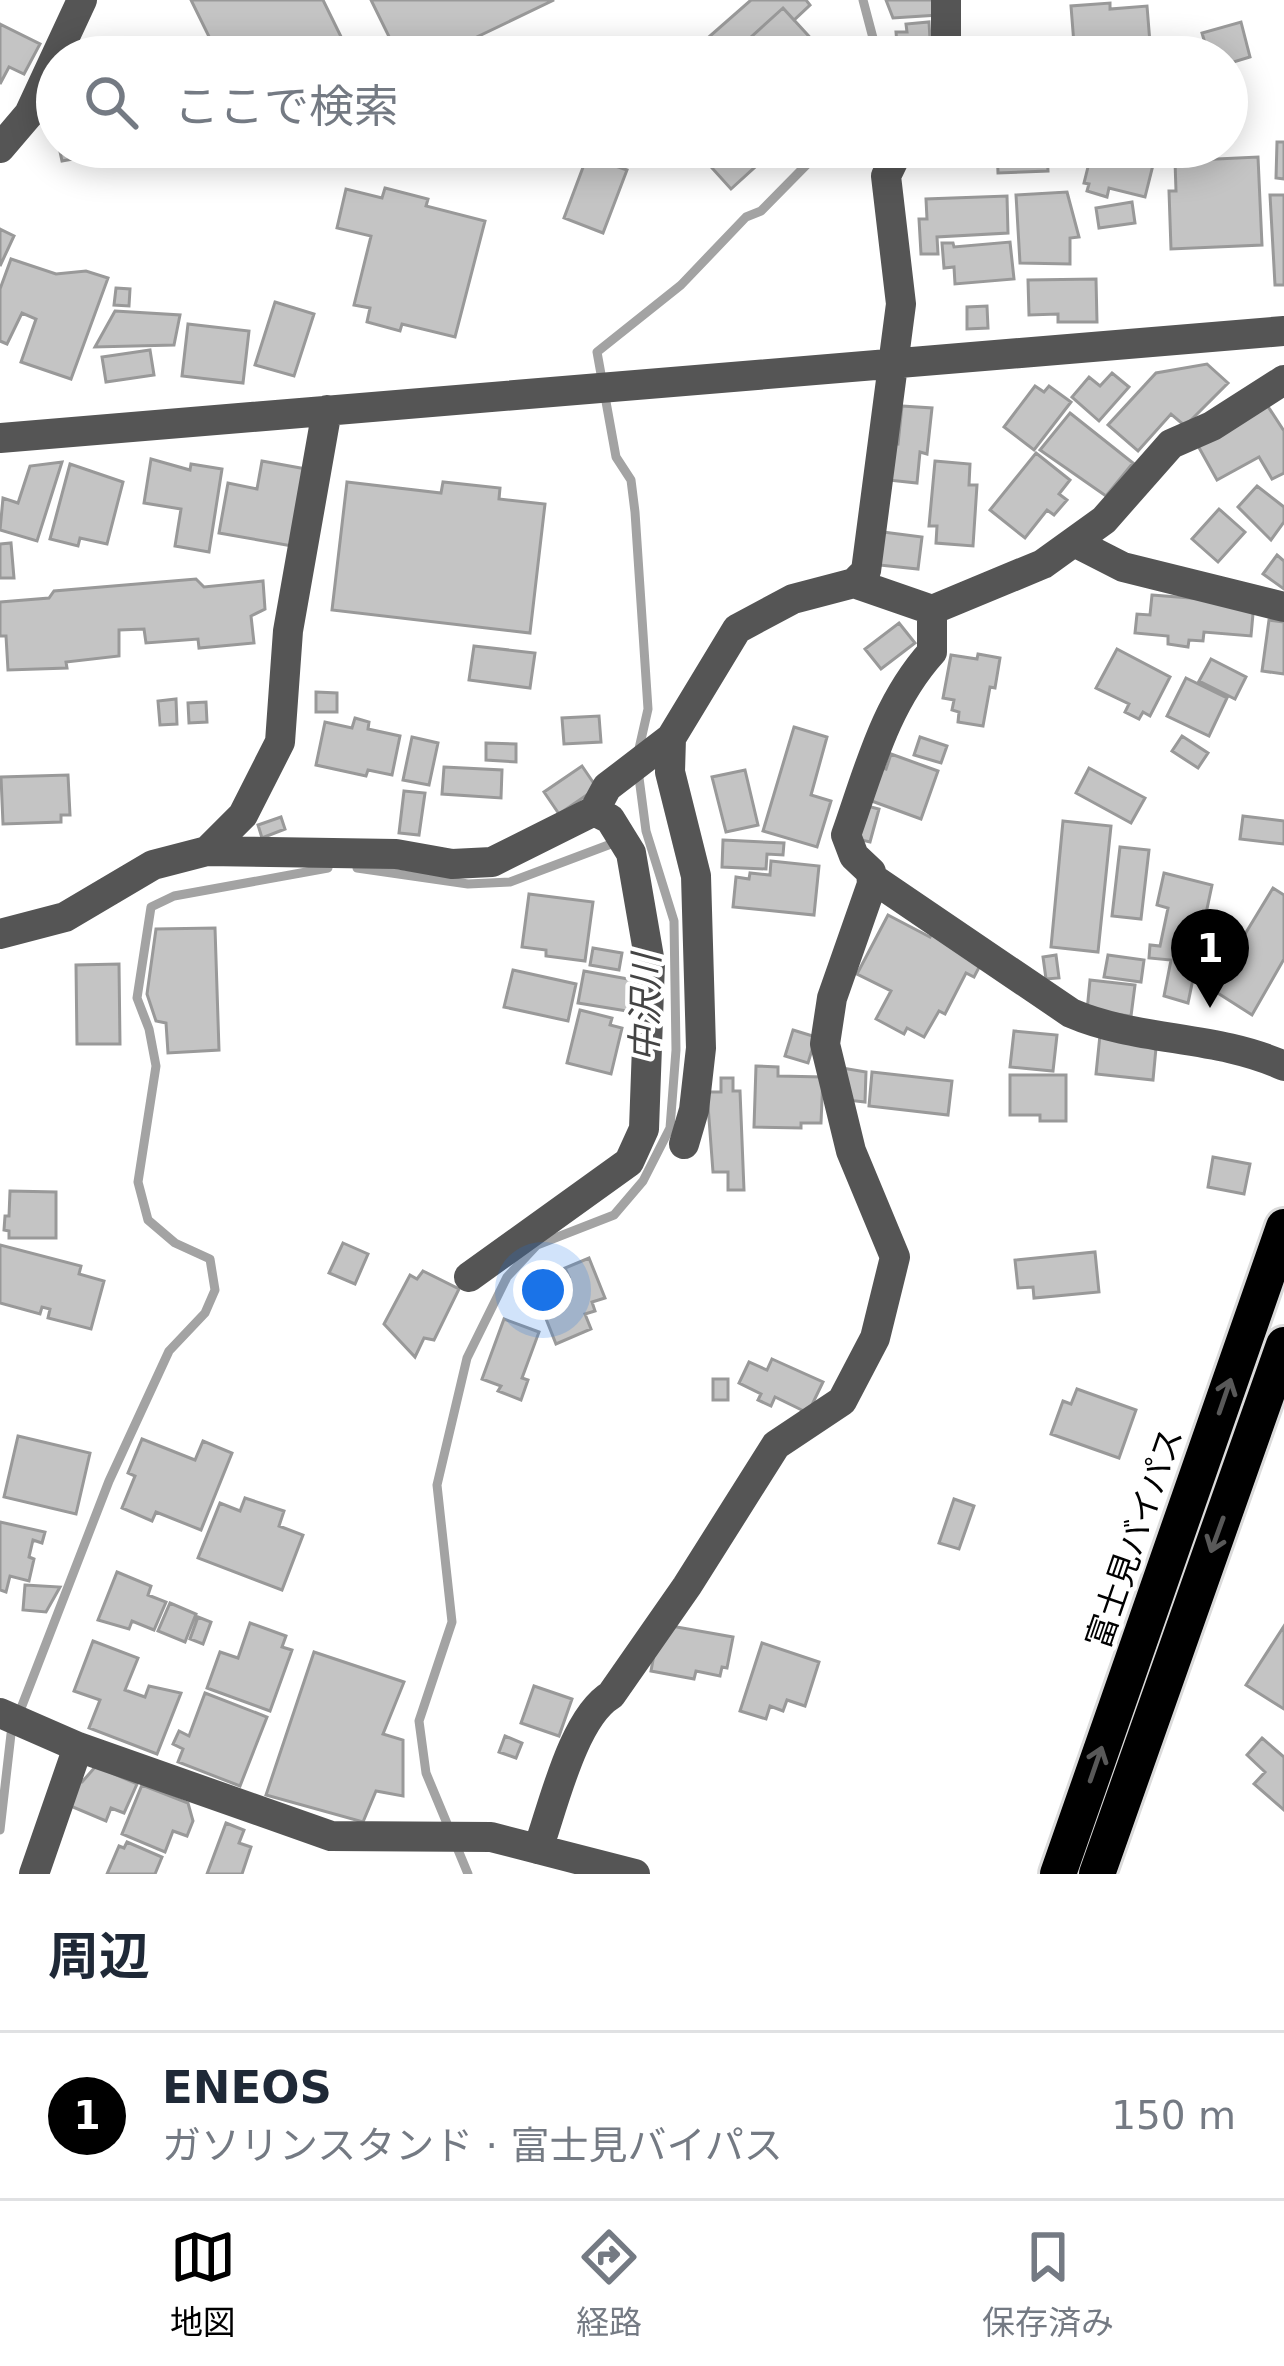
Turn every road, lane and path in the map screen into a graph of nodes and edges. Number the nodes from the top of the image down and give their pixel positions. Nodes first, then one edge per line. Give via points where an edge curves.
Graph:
1 (82, 0) edge
2 (946, 0) edge
3 (65, 36) edge
4 (946, 36) edge
5 (36, 97) edge
6 (4, 134) edge
7 (890, 168) edge
8 (1284, 331) edge
9 (892, 363) junction
10 (1284, 380) edge
11 (327, 410) junction
12 (0, 437) edge
13 (1074, 542) junction
14 (854, 584) junction
15 (1284, 607) edge
16 (932, 610) junction
17 (671, 738) junction
18 (594, 811) junction
19 (207, 851) junction
20 (872, 878) junction
21 (0, 934) edge
22 (1284, 1066) edge
23 (684, 1144) dead end
24 (1284, 1227) edge
25 (469, 1276) dead end
26 (1284, 1345) edge
27 (0, 1713) edge
28 (79, 1748) junction
29 (538, 1850) junction
30 (34, 1874) edge
31 (635, 1874) edge
32 (1058, 1874) edge
33 (1097, 1874) edge

1 - 3 street
2 - 4 street
5 - 6 street
7 - 9 street via 901,304
8 - 9 street
9 - 11 street
9 - 14 street via 866,571
10 - 13 street via 1171,444
11 - 12 street
11 - 19 street via 288,631 280,742 242,815
13 - 15 street via 1123,567
13 - 16 street via 1043,564
14 - 16 street
14 - 17 street via 793,599 736,629
16 - 20 street via 932,652 889,713 846,836
17 - 18 street via 607,787
17 - 23 street via 670,772 696,876 701,1048
18 - 19 street via 492,862
18 - 25 street via 610,819 631,853 650,963 644,1129 629,1162
19 - 21 street via 153,865 65,917
20 - 22 street via 1071,1013
20 - 29 street via 825,1044 851,1151 896,1257 874,1338 842,1401 776,1445 687,1586 611,1695 597,1703
32 -> 24 highway, 富士見バイパス
26 -> 33 highway
27 - 28 street
28 - 29 street via 331,1836 491,1837
28 - 30 street
29 - 31 street

